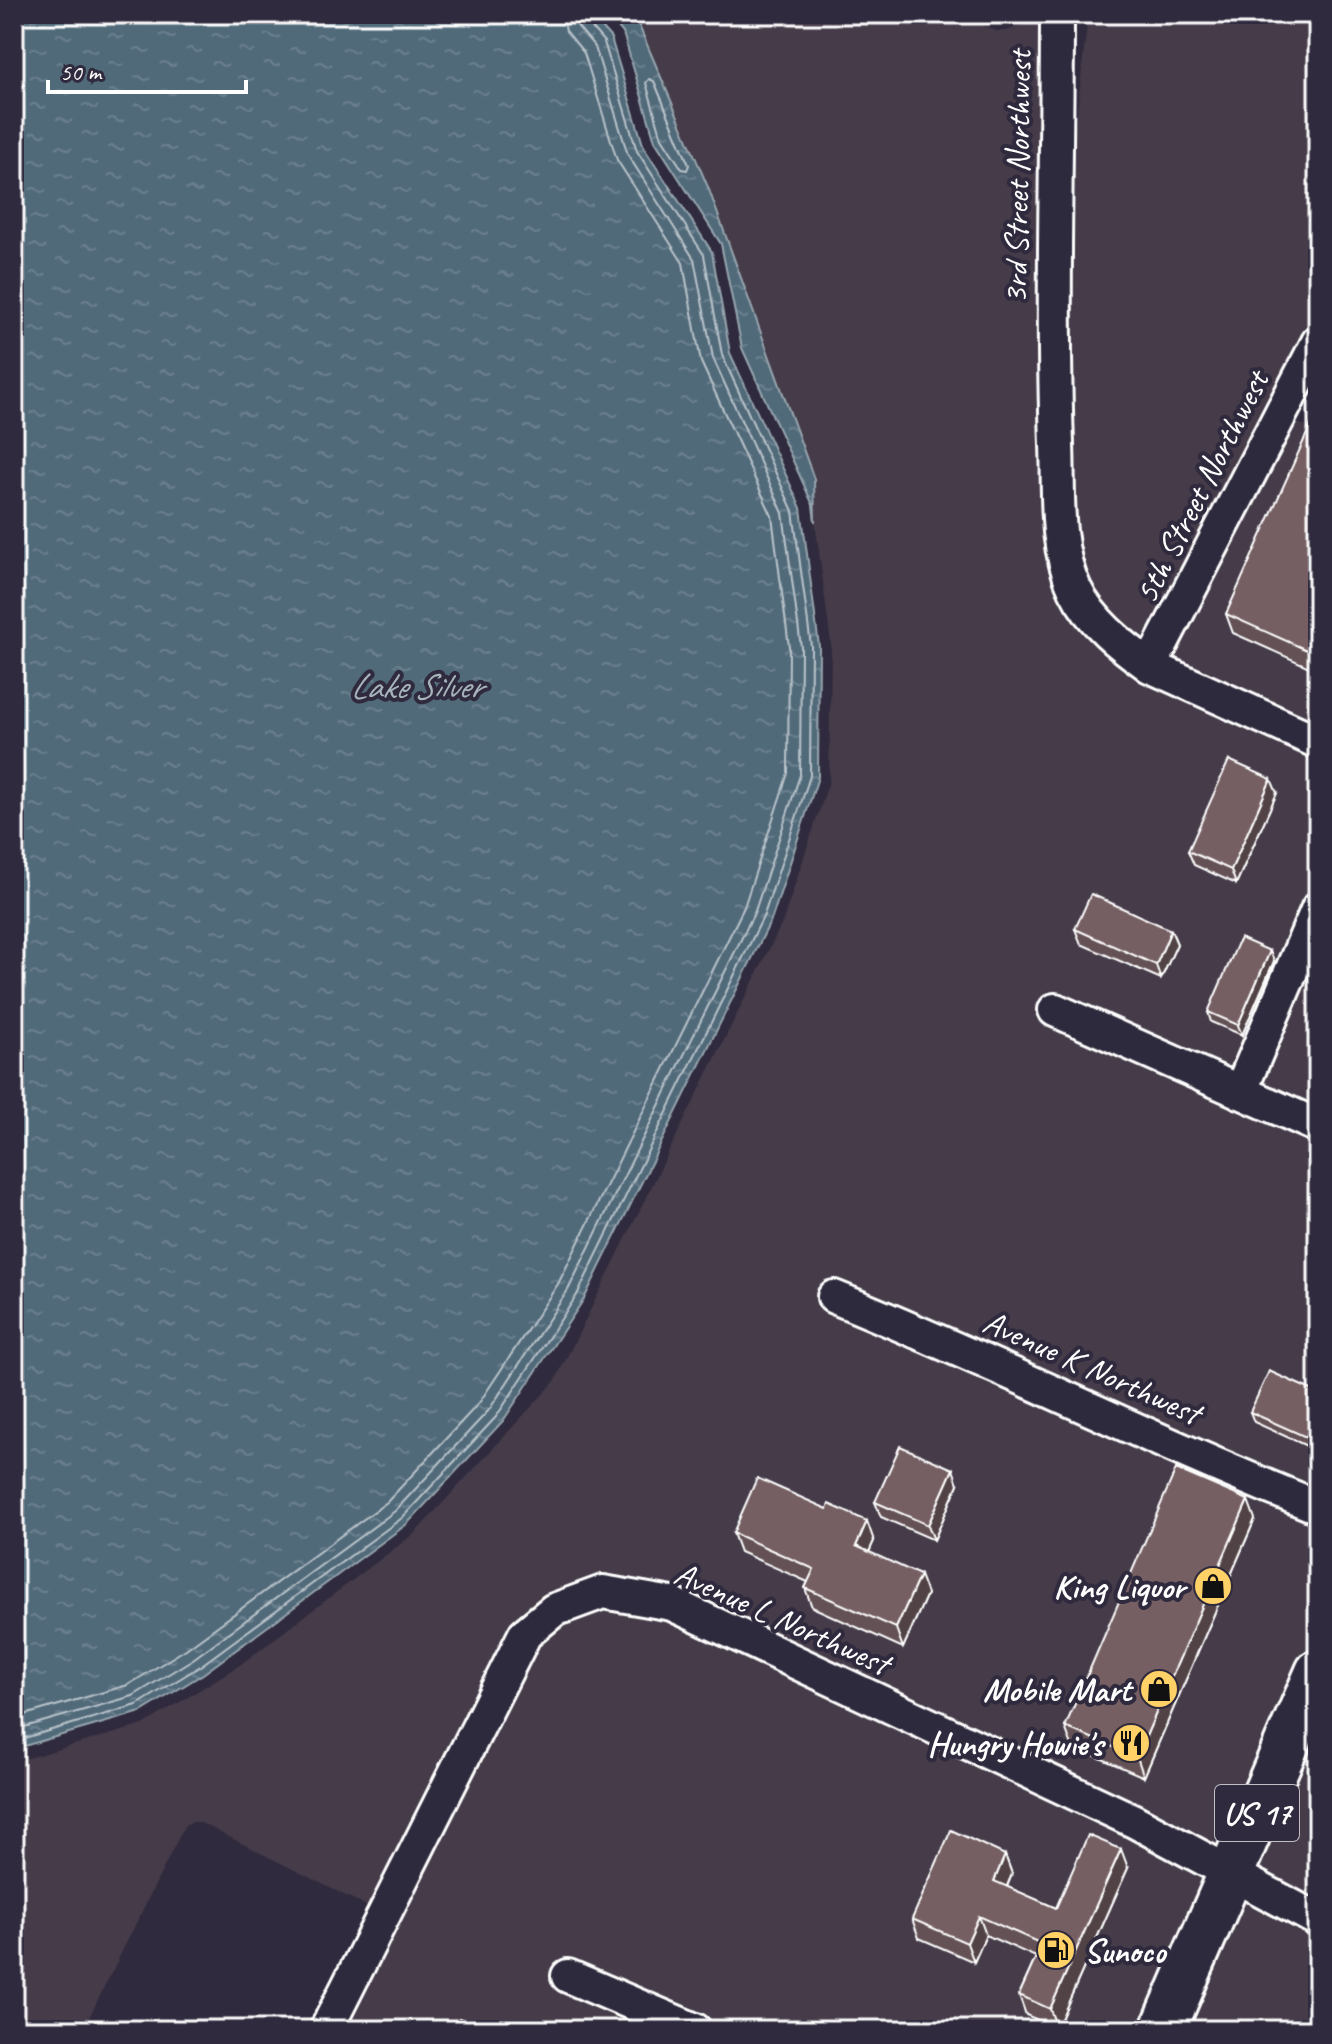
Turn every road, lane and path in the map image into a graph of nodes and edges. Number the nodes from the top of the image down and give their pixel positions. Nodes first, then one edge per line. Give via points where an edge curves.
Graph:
1 (1057, 14) edge
2 (1318, 342) edge
3 (1150, 666) junction
4 (1318, 742) edge
5 (1318, 908) edge
6 (1055, 1010) dead end
7 (1240, 1092) junction
8 (1318, 1126) edge
9 (834, 1297) dead end
10 (1318, 1507) edge
11 (1318, 1672) edge
12 (1230, 1873) junction
13 (1318, 1920) edge
14 (568, 1976) dead end
15 (326, 2030) edge
16 (695, 2030) edge
17 (1163, 2030) edge

1 - 3 street, 3rd Street Northwest via 1054,341 1061,548 1075,589 1095,618
2 - 3 street, 5th Street Northwest
3 - 4 street, 3rd Street Northwest
5 - 7 street
6 - 7 street
7 - 8 street
9 - 10 street, Avenue K Northwest
11 - 12 highway, US 17
12 - 13 street, Avenue L Northwest
12 - 15 street, Avenue L Northwest via 1134,1821 672,1604 603,1592 554,1610 525,1634
12 - 17 highway, US 17
14 - 16 street

